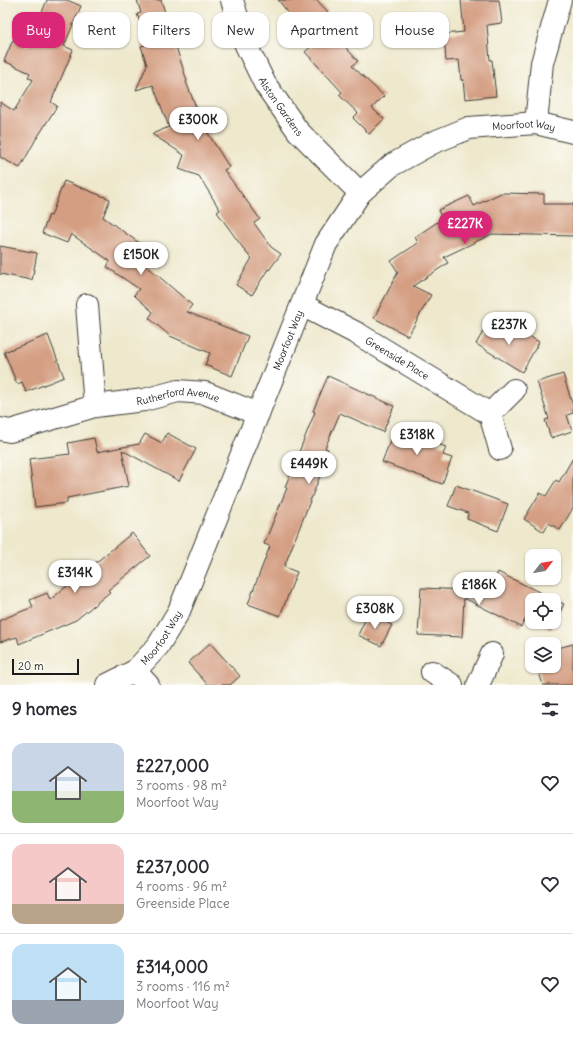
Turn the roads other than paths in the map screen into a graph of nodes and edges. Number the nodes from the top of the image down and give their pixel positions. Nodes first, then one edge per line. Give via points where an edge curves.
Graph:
1 (232, 0) edge
2 (560, 0) edge
3 (536, 123) junction
4 (573, 132) edge
5 (360, 193) junction
6 (87, 305) dead end
7 (302, 305) junction
8 (514, 390) dead end
9 (95, 406) junction
10 (258, 414) junction
11 (490, 414) junction
12 (0, 429) edge
13 (500, 449) dead end
14 (492, 654) dead end
15 (432, 672) dead end
16 (142, 678) edge
17 (107, 685) edge
18 (452, 685) edge
19 (478, 685) edge

1 - 5 street, Alston Gardens via 245,43 265,84 298,131
2 - 3 street via 542,63
3 - 4 street, Moorfoot Way
3 - 5 street, Moorfoot Way via 470,128 432,143 392,165
5 - 7 street, Moorfoot Way via 326,244
6 - 9 street
7 - 10 street, Moorfoot Way
7 - 11 street, Greenside Place via 358,334
8 - 11 street
9 - 10 street, Rutherford Avenue via 144,400 178,391 205,393
9 - 12 street, Rutherford Avenue via 10,431
10 - 16 street, Moorfoot Way via 179,611
11 - 13 street
14 - 19 street
15 - 18 street
16 - 17 street, Moorfoot Way

